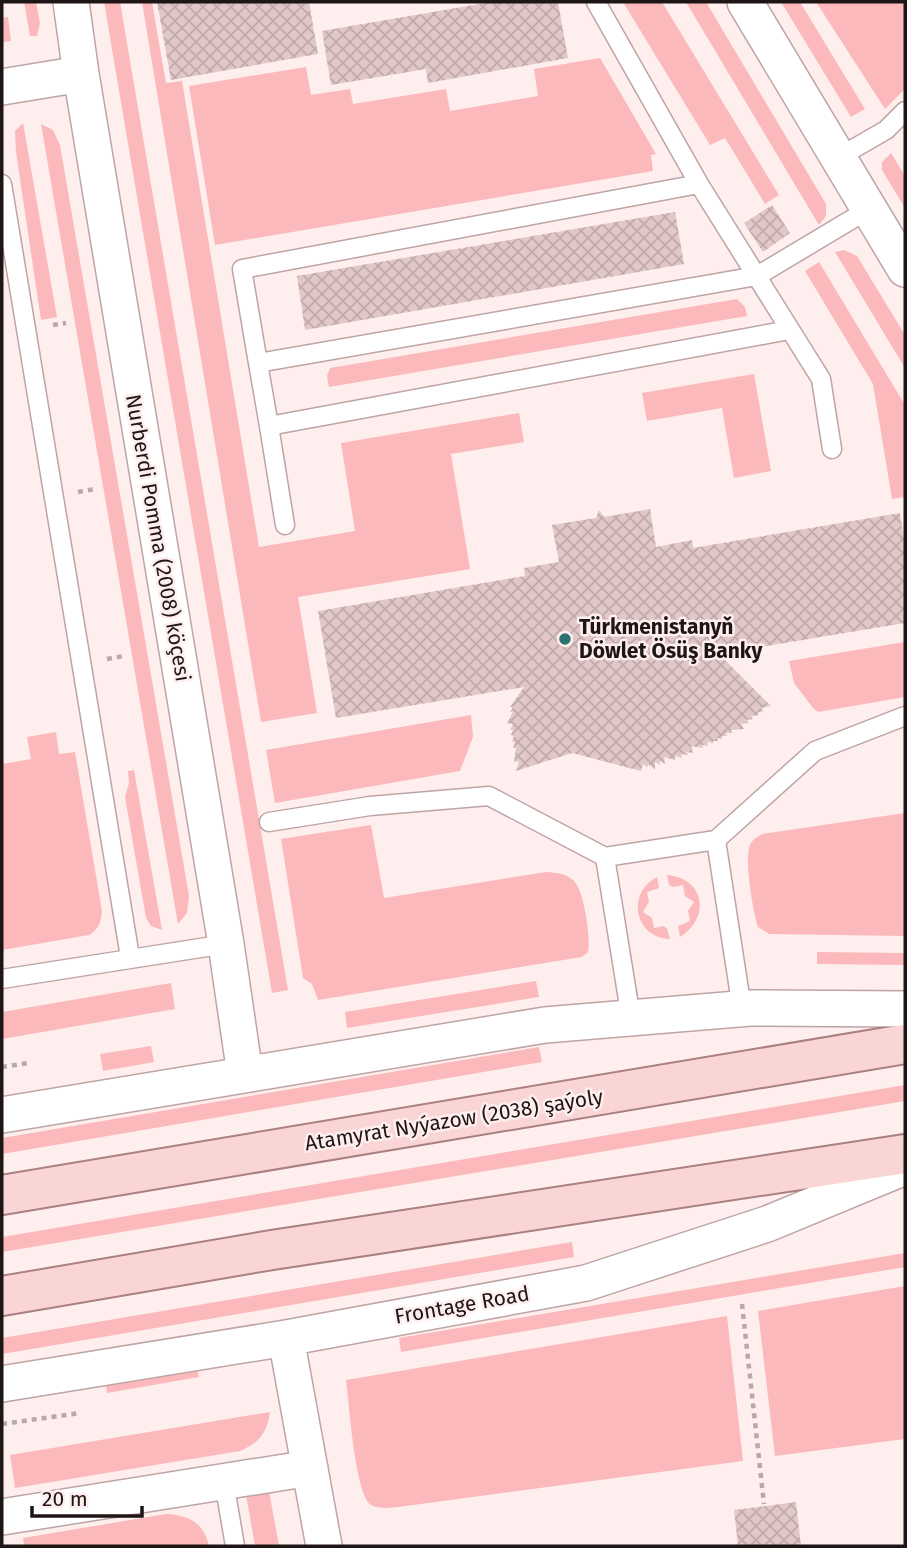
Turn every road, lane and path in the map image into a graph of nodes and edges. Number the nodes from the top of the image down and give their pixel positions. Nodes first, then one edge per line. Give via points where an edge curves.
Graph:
1 (71, 2) edge
2 (596, 2) edge
3 (745, 2) edge
4 (81, 74) junction
5 (2, 87) edge
6 (905, 111) edge
7 (839, 157) junction
8 (2, 184) edge
9 (699, 184) junction
10 (869, 208) junction
11 (905, 269) edge
12 (757, 276) junction
13 (789, 330) junction
14 (258, 363) junction
15 (269, 426) junction
16 (832, 449) dead end
17 (285, 525) dead end
18 (905, 716) edge
19 (269, 822) dead end
20 (716, 840) junction
21 (606, 857) junction
22 (226, 944) junction
23 (130, 957) junction
24 (2, 979) edge
25 (742, 1009) junction
26 (905, 1009) edge
27 (631, 1018) junction
28 (905, 1044) edge
29 (29, 1063) dead end
30 (2, 1068) edge
31 (245, 1074) junction
32 (2, 1115) edge
33 (905, 1154) edge
34 (905, 1167) edge
35 (2, 1195) edge
36 (2, 1296) edge
37 (742, 1304) dead end
38 (286, 1338) junction
39 (2, 1384) edge
40 (80, 1413) dead end
41 (2, 1424) edge
42 (310, 1468) junction
43 (224, 1482) junction
44 (764, 1504) dead end
45 (2, 1517) edge
46 (235, 1546) edge
47 (324, 1546) edge

1 - 4 street, Nurberdi Pomma (2008) köçesi
2 - 9 lane
3 - 7 street
4 - 5 street
4 - 22 street, Nurberdi Pomma (2008) köçesi
6 - 7 lane via 886,130
7 - 10 street
8 - 23 lane
9 - 12 lane
9 - 14 lane via 242,269
10 - 11 street
10 - 12 lane
12 - 13 lane
12 - 14 lane
13 - 15 lane
13 - 16 lane via 821,379
14 - 15 lane
15 - 17 lane
18 - 20 lane via 815,751
19 - 21 lane via 370,806 489,796
20 - 21 lane
20 - 25 lane
21 - 27 lane
22 - 23 lane
22 - 31 street, Nurberdi Pomma (2008) köçesi
23 - 24 lane
25 - 26 street
25 - 27 street
27 - 31 street via 545,1025
28 - 35 main road, Atamyrat Nyýazow (2038) şaýoly
29 - 30 path
31 - 32 street
33 - 36 main road
34 - 38 street, Frontage Road via 767,1224 586,1283
37 - 44 path
38 - 39 street, Frontage Road
38 - 42 street
40 - 41 path
42 - 43 street
42 - 47 street
43 - 45 street
43 - 46 lane

